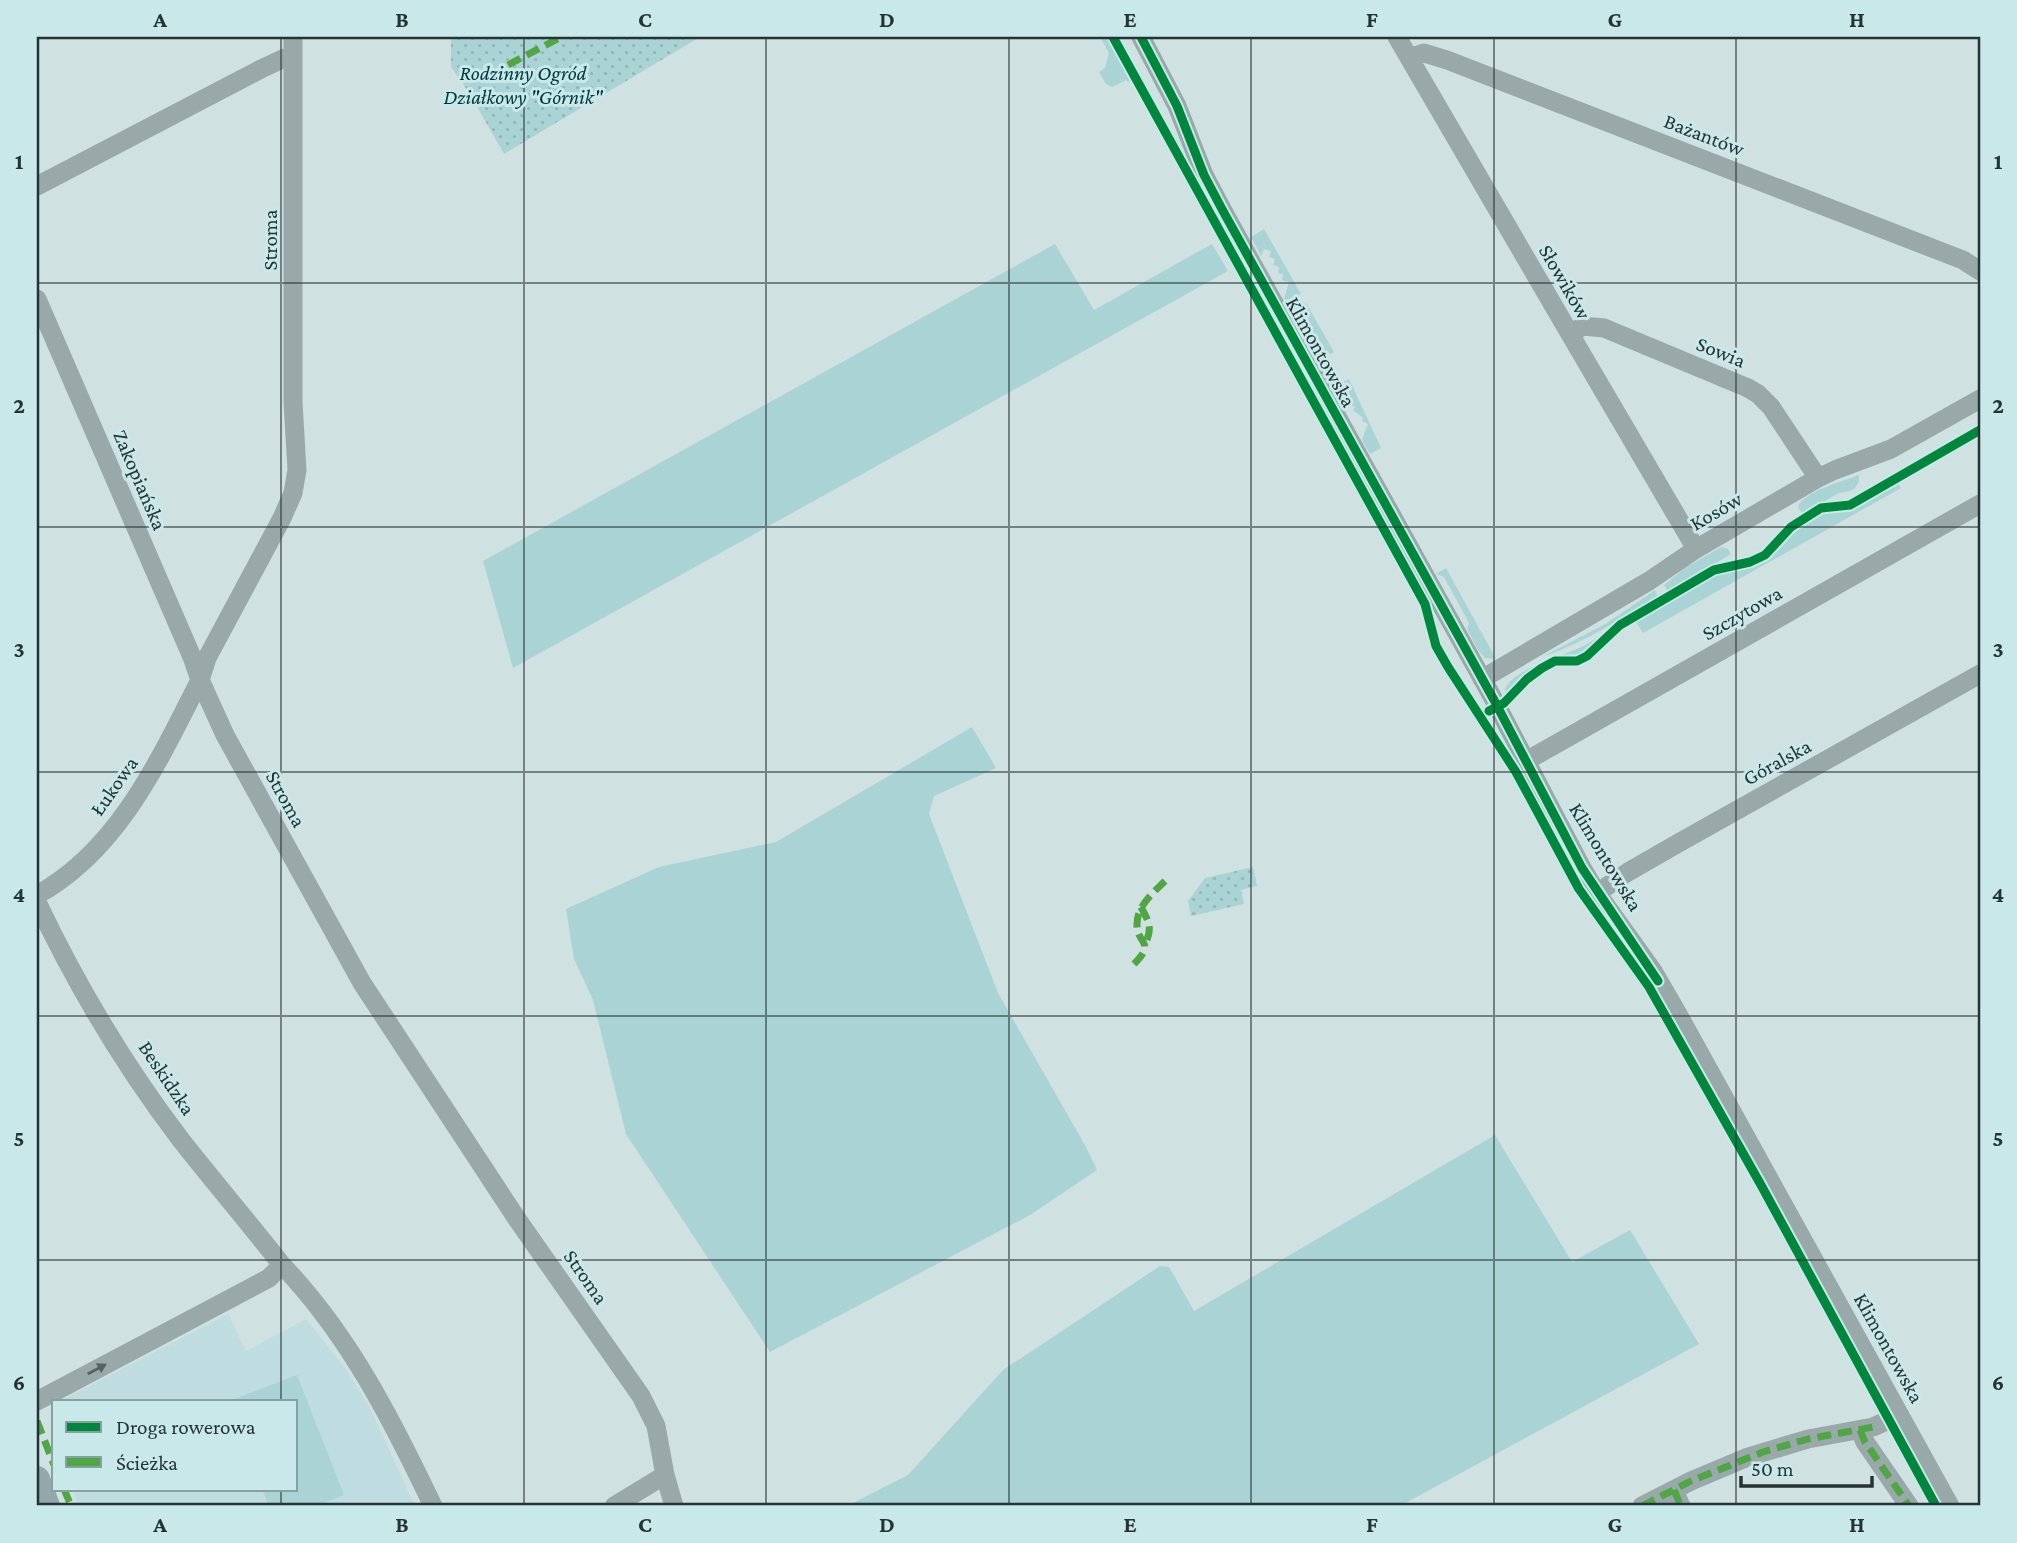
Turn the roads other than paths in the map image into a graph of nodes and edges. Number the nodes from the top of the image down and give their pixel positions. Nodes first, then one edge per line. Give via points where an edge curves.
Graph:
1 (1141, 37) edge
2 (1398, 37) edge
3 (293, 46) edge
4 (1410, 58) junction
5 (37, 186) edge
6 (1980, 271) edge
7 (37, 299) edge
8 (1570, 334) junction
9 (1980, 399) edge
10 (1818, 478) junction
11 (1980, 504) edge
12 (1696, 548) junction
13 (1980, 674) edge
14 (1482, 679) junction
15 (200, 680) junction
16 (1526, 761) junction
17 (1597, 893) junction
18 (37, 895) edge
19 (37, 902) edge
20 (282, 1265) junction
21 (37, 1401) edge
22 (1900, 1415) junction
23 (1860, 1430) junction
24 (666, 1475) junction
25 (1677, 1498) edge
26 (433, 1506) edge
27 (614, 1506) edge
28 (674, 1506) edge
29 (1642, 1506) edge
30 (1909, 1506) edge
31 (1950, 1506) edge

1 - 14 street, Klimontowska via 1223,211
2 - 4 street, Słowików
3 - 5 street via 261,69
3 - 15 street, Stroma via 297,470 282,518 206,658
4 - 6 street, Bażantów via 1424,53 1447,60 1950,255
4 - 8 street, Słowików
7 - 15 street, Zakopiańska
8 - 10 street, Sowia via 1583,326 1604,328 1748,388 1771,407
8 - 12 street, Słowików
9 - 10 street, Kosów via 1891,449
10 - 12 street, Kosów
11 - 16 street, Szczytowa
12 - 14 street, Kosów via 1649,582
13 - 17 street, Góralska
14 - 16 street, Klimontowska
15 - 18 street, Łukowa via 156,767 104,841 75,869
15 - 24 street, Stroma via 225,735 362,983 517,1219 641,1396 656,1426
16 - 17 street, Klimontowska
17 - 22 street, Klimontowska via 1653,971
19 - 20 street, Beskidzka via 64,958 180,1139
21 -> 20 street via 269,1278
20 - 26 street, Beskidzka via 349,1348 393,1423
22 - 23 street
22 - 31 street, Klimontowska
23 - 25 street via 1763,1451
23 - 30 street
24 - 27 street
24 - 28 street, Stroma
25 - 29 street

